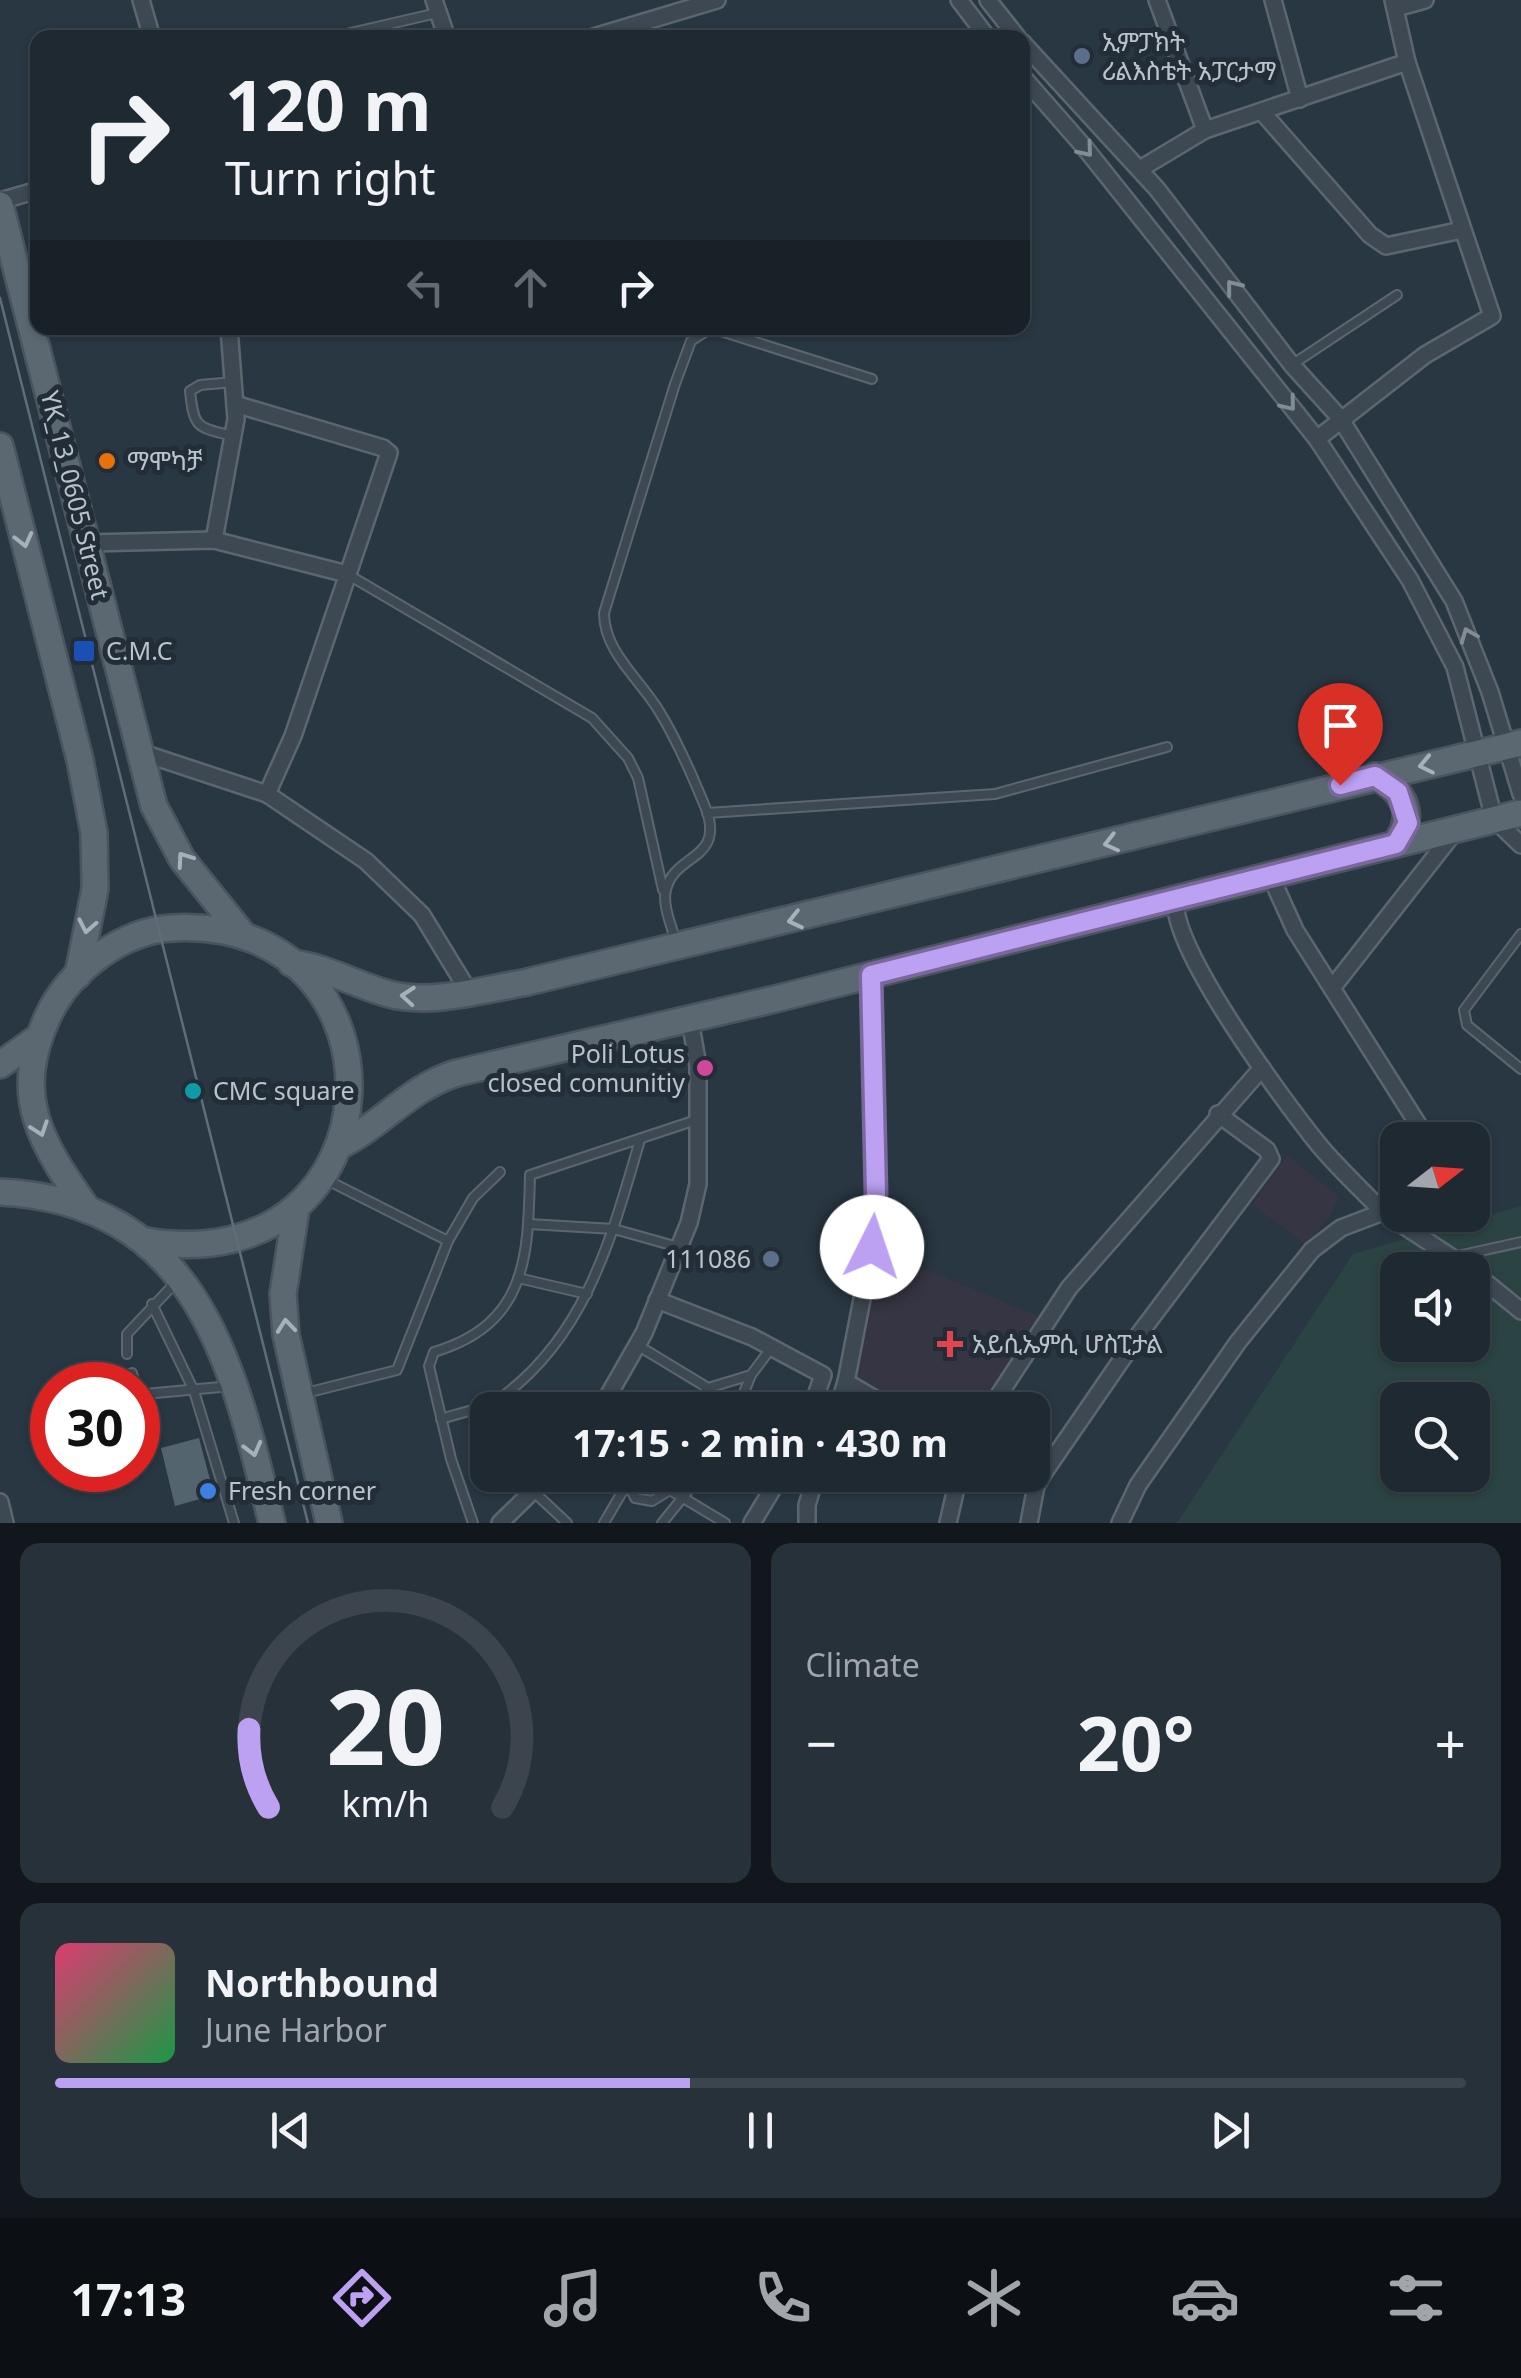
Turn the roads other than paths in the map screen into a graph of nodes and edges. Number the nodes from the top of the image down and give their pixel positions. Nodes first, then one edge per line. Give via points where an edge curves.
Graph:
1 (140, 0) edge
2 (718, 0) edge
3 (958, 0) edge
4 (988, 0) edge
5 (1157, 0) edge
6 (1273, 0) edge
7 (1425, 0) edge
8 (1394, 4) edge
9 (437, 6) edge
10 (149, 30) edge
11 (356, 30) edge
12 (444, 30) edge
13 (617, 30) edge
14 (982, 30) edge
15 (1012, 30) edge
16 (1030, 51) edge
17 (1407, 62) junction
18 (1030, 85) edge
19 (1300, 98) junction
20 (1263, 114) junction
21 (1204, 130) junction
22 (1140, 169) junction
23 (30, 193) edge
24 (0, 203) edge
25 (1462, 230) junction
26 (1397, 294) dead end
27 (30, 318) edge
28 (35, 335) edge
29 (230, 335) edge
30 (701, 335) edge
31 (739, 335) edge
32 (1292, 364) junction
33 (872, 379) dead end
34 (234, 382) junction
35 (235, 404) junction
36 (1340, 418) junction
37 (233, 436) junction
38 (1318, 439) junction
39 (0, 446) edge
40 (214, 540) junction
41 (89, 543) junction
42 (347, 574) junction
43 (1515, 745) edge
44 (1166, 747) dead end
45 (140, 752) junction
46 (1477, 754) junction
47 (1375, 776) junction
48 (266, 794) junction
49 (1521, 794) edge
50 (707, 812) junction
51 (1521, 813) edge
52 (1494, 819) junction
53 (1456, 830) junction
54 (1396, 844) junction
55 (1521, 845) edge
56 (1271, 877) junction
57 (664, 894) junction
58 (1176, 900) junction
59 (1521, 934) edge
60 (244, 936) junction
61 (678, 946) junction
62 (292, 963) junction
63 (78, 975) junction
64 (871, 975) junction
65 (1332, 988) junction
66 (470, 992) junction
67 (690, 1020) junction
68 (39, 1037) junction
69 (0, 1066) edge
70 (1262, 1068) junction
71 (1521, 1069) edge
72 (1218, 1114) junction
73 (700, 1118) junction
74 (1417, 1122) edge
75 (640, 1140) junction
76 (339, 1146) junction
77 (500, 1172) dead end
78 (322, 1178) junction
79 (0, 1192) edge
80 (296, 1209) junction
81 (1380, 1209) edge
82 (88, 1210) junction
83 (1380, 1213) edge
84 (529, 1224) junction
85 (614, 1229) junction
86 (1414, 1232) edge
87 (146, 1241) junction
88 (448, 1241) junction
89 (1521, 1242) edge
90 (678, 1247) junction
91 (1445, 1252) edge
92 (1476, 1252) edge
93 (518, 1278) junction
94 (180, 1279) junction
95 (1490, 1285) edge
96 (587, 1294) junction
97 (657, 1300) junction
98 (152, 1304) junction
99 (1521, 1311) edge
100 (637, 1345) junction
101 (772, 1348) junction
102 (127, 1354) dead end
103 (751, 1375) junction
104 (846, 1382) junction
105 (235, 1385) junction
106 (708, 1388) junction
107 (194, 1391) junction
108 (610, 1392) edge
109 (705, 1392) edge
110 (744, 1392) edge
111 (817, 1392) edge
112 (843, 1392) edge
113 (863, 1392) edge
114 (1001, 1392) edge
115 (160, 1393) edge
116 (297, 1394) junction
117 (441, 1418) junction
118 (535, 1492) joint
119 (622, 1492) edge
120 (634, 1492) edge
121 (667, 1492) edge
122 (673, 1492) edge
123 (690, 1492) edge
124 (771, 1492) edge
125 (813, 1492) edge
126 (955, 1492) edge
127 (685, 1499) junction
128 (0, 1502) edge
129 (268, 1522) edge
130 (5, 1523) edge
131 (234, 1523) edge
132 (329, 1523) edge
133 (473, 1523) edge
134 (500, 1523) edge
135 (567, 1523) edge
136 (604, 1523) edge
137 (662, 1523) edge
138 (725, 1523) edge
139 (752, 1523) edge
140 (807, 1523) edge
141 (948, 1523) edge
142 (1029, 1523) edge
143 (1120, 1523) edge

1 - 10 street
2 - 13 street
3 - 14 street
4 - 15 street
5 - 21 street
6 - 19 street
7 - 8 street
8 - 17 street
9 - 11 lane
9 - 12 street
16 - 22 street
17 - 19 street
17 - 25 street
18 -> 38 street
19 - 20 street
20 - 21 street
20 - 25 street via 1386,246
21 - 22 street
32 -> 22 street
23 - 24 street
24 - 27 main road, YK_13_0605 Street
25 - 36 street via 1492,316
26 - 32 lane
28 - 41 main road, YK_13_0605 Street
29 - 34 street
30 - 50 lane via 691,341 623,542 604,633 660,712
31 - 33 lane
32 - 36 street
34 - 35 street
34 - 37 lane via 190,391 200,428
35 - 37 street
35 - 42 street via 389,453
36 - 38 street
43 -> 36 street via 1454,601
37 - 40 street
38 - 46 street via 1437,632 1455,668
39 -> 63 main road via 92,819 95,889
40 - 41 street
40 - 42 street
41 - 45 main road, YK_13_0605 Street
42 - 48 street
42 - 57 lane via 592,718 638,778
43 - 46 main road
43 - 49 street
44 - 50 lane via 994,794
45 - 48 street
60 -> 45 main road, YK_13_0605 Street via 167,834
46 -> 47 main road
46 - 52 street
47 - 54 main road via 1405,802 1408,823
47 -> 61 main road
48 - 66 street via 366,861 422,915
50 - 57 lane via 704,852 670,875
51 - 52 main road
52 - 53 main road
52 - 55 street
53 - 54 main road
53 - 65 street
54 - 56 main road
56 - 58 main road
56 - 65 street
57 - 61 lane
58 - 64 main road
58 - 70 street via 1178,931
59 - 71 lane via 1464,1010 1467,1025
60 - 62 main road
60 - 63 main road via 200,926 159,929 109,948
61 - 66 main road
66 -> 62 main road via 411,998 321,966
62 - 76 main road via 320,990 340,1025 350,1103
63 - 68 main road via 54,1003
64 - 67 main road
64 - 104 street via 876,1193
65 - 74 street
67 - 73 street
67 - 76 main road via 436,1079
68 - 69 main road
68 -> 82 main road via 31,1084 37,1131
70 - 72 street
70 - 81 street via 1320,1146
72 - 114 street via 1069,1288
72 - 142 street via 1271,1159 1045,1471
73 - 75 lane
73 - 90 street via 698,1184
75 - 84 lane via 530,1176
75 - 85 lane
76 - 78 main road
77 - 88 lane via 474,1198
78 - 80 main road
78 - 88 lane
79 - 82 main road
80 - 87 main road via 224,1244 186,1248
116 -> 80 main road via 282,1294
82 - 87 main road
83 - 143 street via 1342,1228 1312,1250 1238,1342 1138,1485
84 - 85 lane
84 - 93 lane
85 - 90 lane
85 - 96 lane
86 - 91 street
87 - 94 main road
88 - 116 lane via 397,1370
89 - 92 lane
90 - 97 street
93 - 96 lane
93 - 117 lane via 492,1325 434,1352 429,1366
94 - 98 lane
94 - 105 main road via 219,1338
95 - 99 street
96 - 117 lane via 571,1324 497,1400
97 - 100 street
97 - 101 street
98 - 102 lane via 124,1340
98 - 107 lane
100 - 106 lane
100 - 108 street
101 - 103 lane
101 - 111 street via 823,1375
103 - 106 lane
103 - 110 lane
104 - 112 street
104 - 113 street
105 - 107 lane
105 -> 129 main road
106 - 109 lane
107 - 115 lane
107 - 131 lane
116 - 132 main road
117 - 133 lane
118 - 134 street
118 - 135 lane
119 - 136 lane
120 - 121 lane via 652,1502
122 - 127 lane
123 - 127 lane
124 - 139 street
125 - 140 street
126 - 141 street
127 - 137 lane
127 - 138 lane
128 - 130 street

